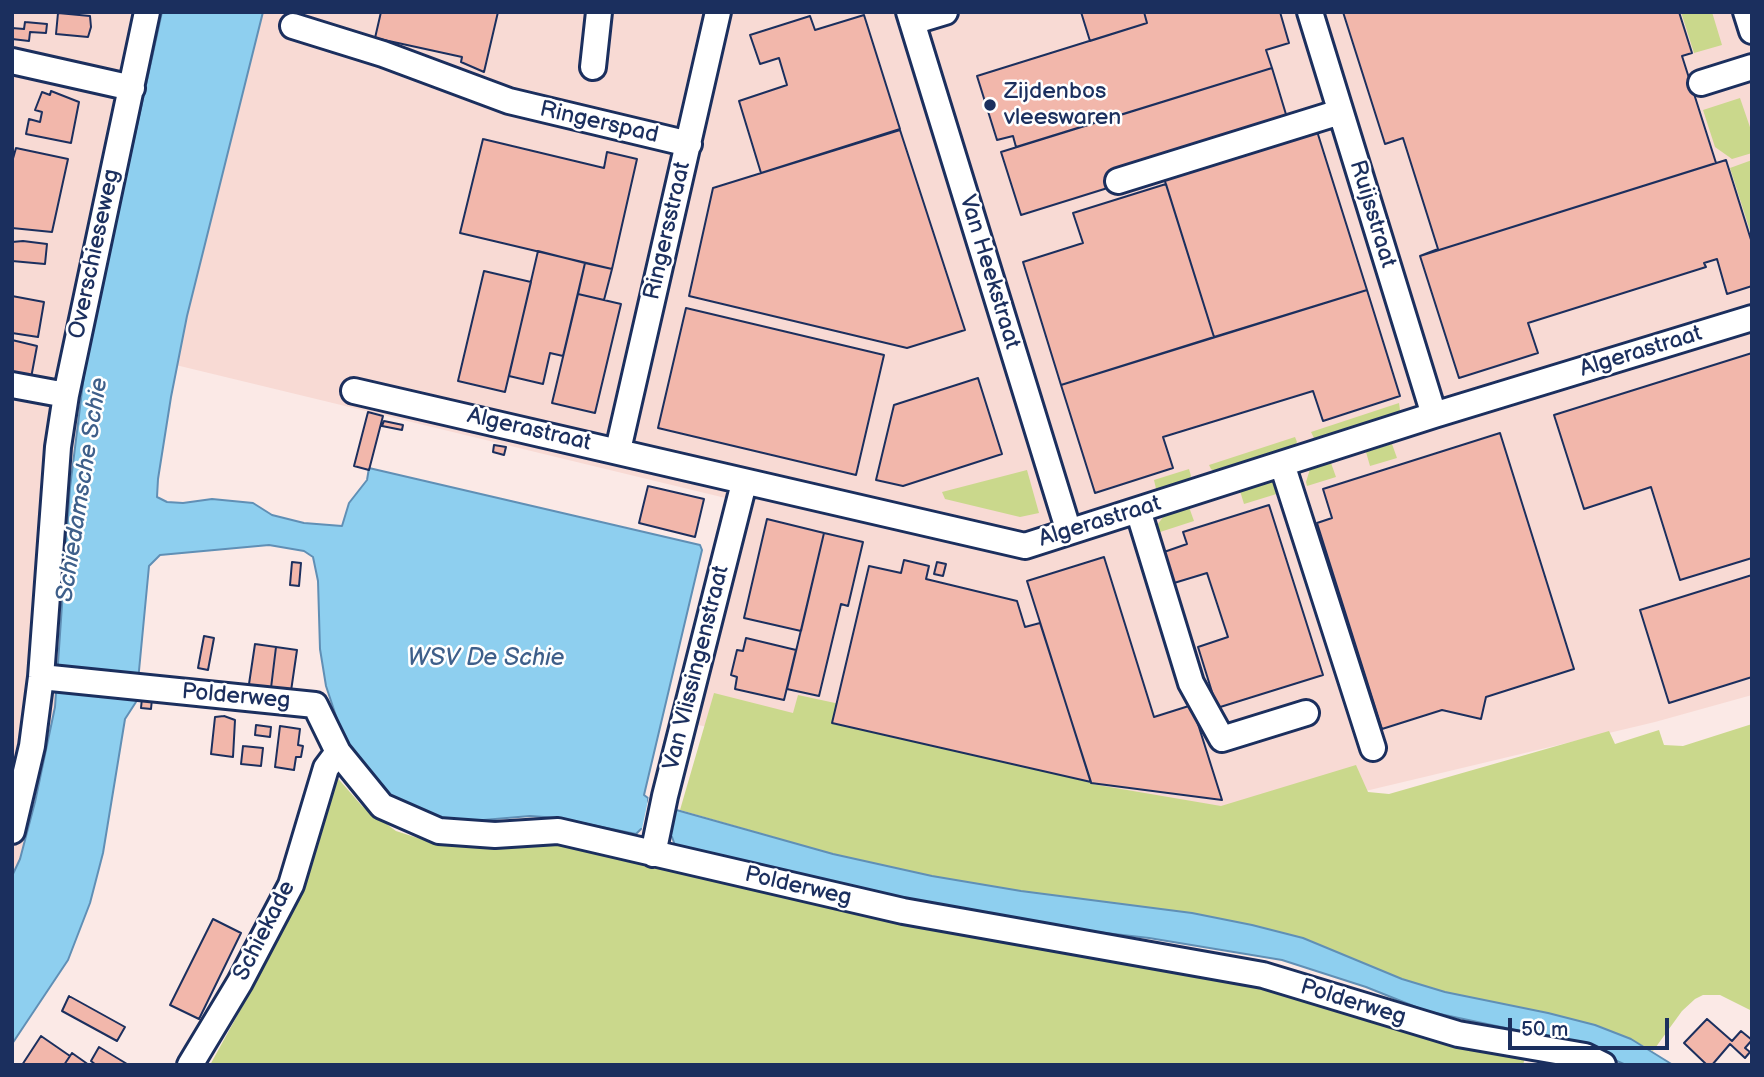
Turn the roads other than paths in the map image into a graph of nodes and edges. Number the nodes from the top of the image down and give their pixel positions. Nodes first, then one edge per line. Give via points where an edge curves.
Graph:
1 (148, 12) edge
2 (599, 12) edge
3 (718, 12) edge
4 (945, 12) edge
5 (1310, 12) edge
6 (1746, 12) edge
7 (911, 17) edge
8 (293, 26) dead end
9 (1752, 31) edge
10 (12, 61) edge
11 (593, 67) dead end
12 (1752, 67) edge
13 (1701, 83) dead end
14 (132, 88) junction
15 (1340, 112) junction
16 (689, 144) junction
17 (1118, 181) dead end
18 (1752, 318) edge
19 (12, 385) edge
20 (354, 391) dead end
21 (66, 396) junction
22 (1434, 415) junction
23 (618, 450) junction
24 (1282, 464) junction
25 (744, 482) junction
26 (1138, 510) junction
27 (1069, 533) junction
28 (46, 678) junction
29 (1306, 713) dead end
30 (1373, 748) dead end
31 (338, 752) junction
32 (12, 831) edge
33 (654, 847) junction
34 (190, 1065) edge
35 (1603, 1065) edge

1 - 14 street, Overschieseweg
2 - 11 street
3 - 16 street, Ringersstraat
4 - 7 street
5 - 15 street, Ruijsstraat
6 - 9 street
7 - 27 street, Van Heekstraat
8 - 16 street, Ringerspad via 509,101
10 - 14 street
12 - 13 street
14 - 21 street, Overschieseweg
15 - 17 street
15 - 22 street, Ruijsstraat
16 - 23 street, Ringersstraat
18 - 22 street, Algerastraat
19 - 21 street
20 - 23 street, Algerastraat
21 - 28 street, Overschieseweg via 58,447
22 - 24 street, Algerastraat
23 - 25 street, Algerastraat
24 - 26 street, Algerastraat
24 - 30 street
25 - 27 street, Algerastraat via 1024,546
25 - 33 street, Van Vlissingenstraat
26 - 27 street, Algerastraat
26 - 29 street via 1191,683 1222,739
28 - 31 street, Polderweg via 315,705
28 - 32 street, Overschieseweg
31 - 33 street, Polderweg via 382,806 439,831 495,835 558,831
31 - 34 street, Schiekade via 326,768 291,886
33 - 35 street, Polderweg via 903,911 1263,975 1458,1034 1584,1056

